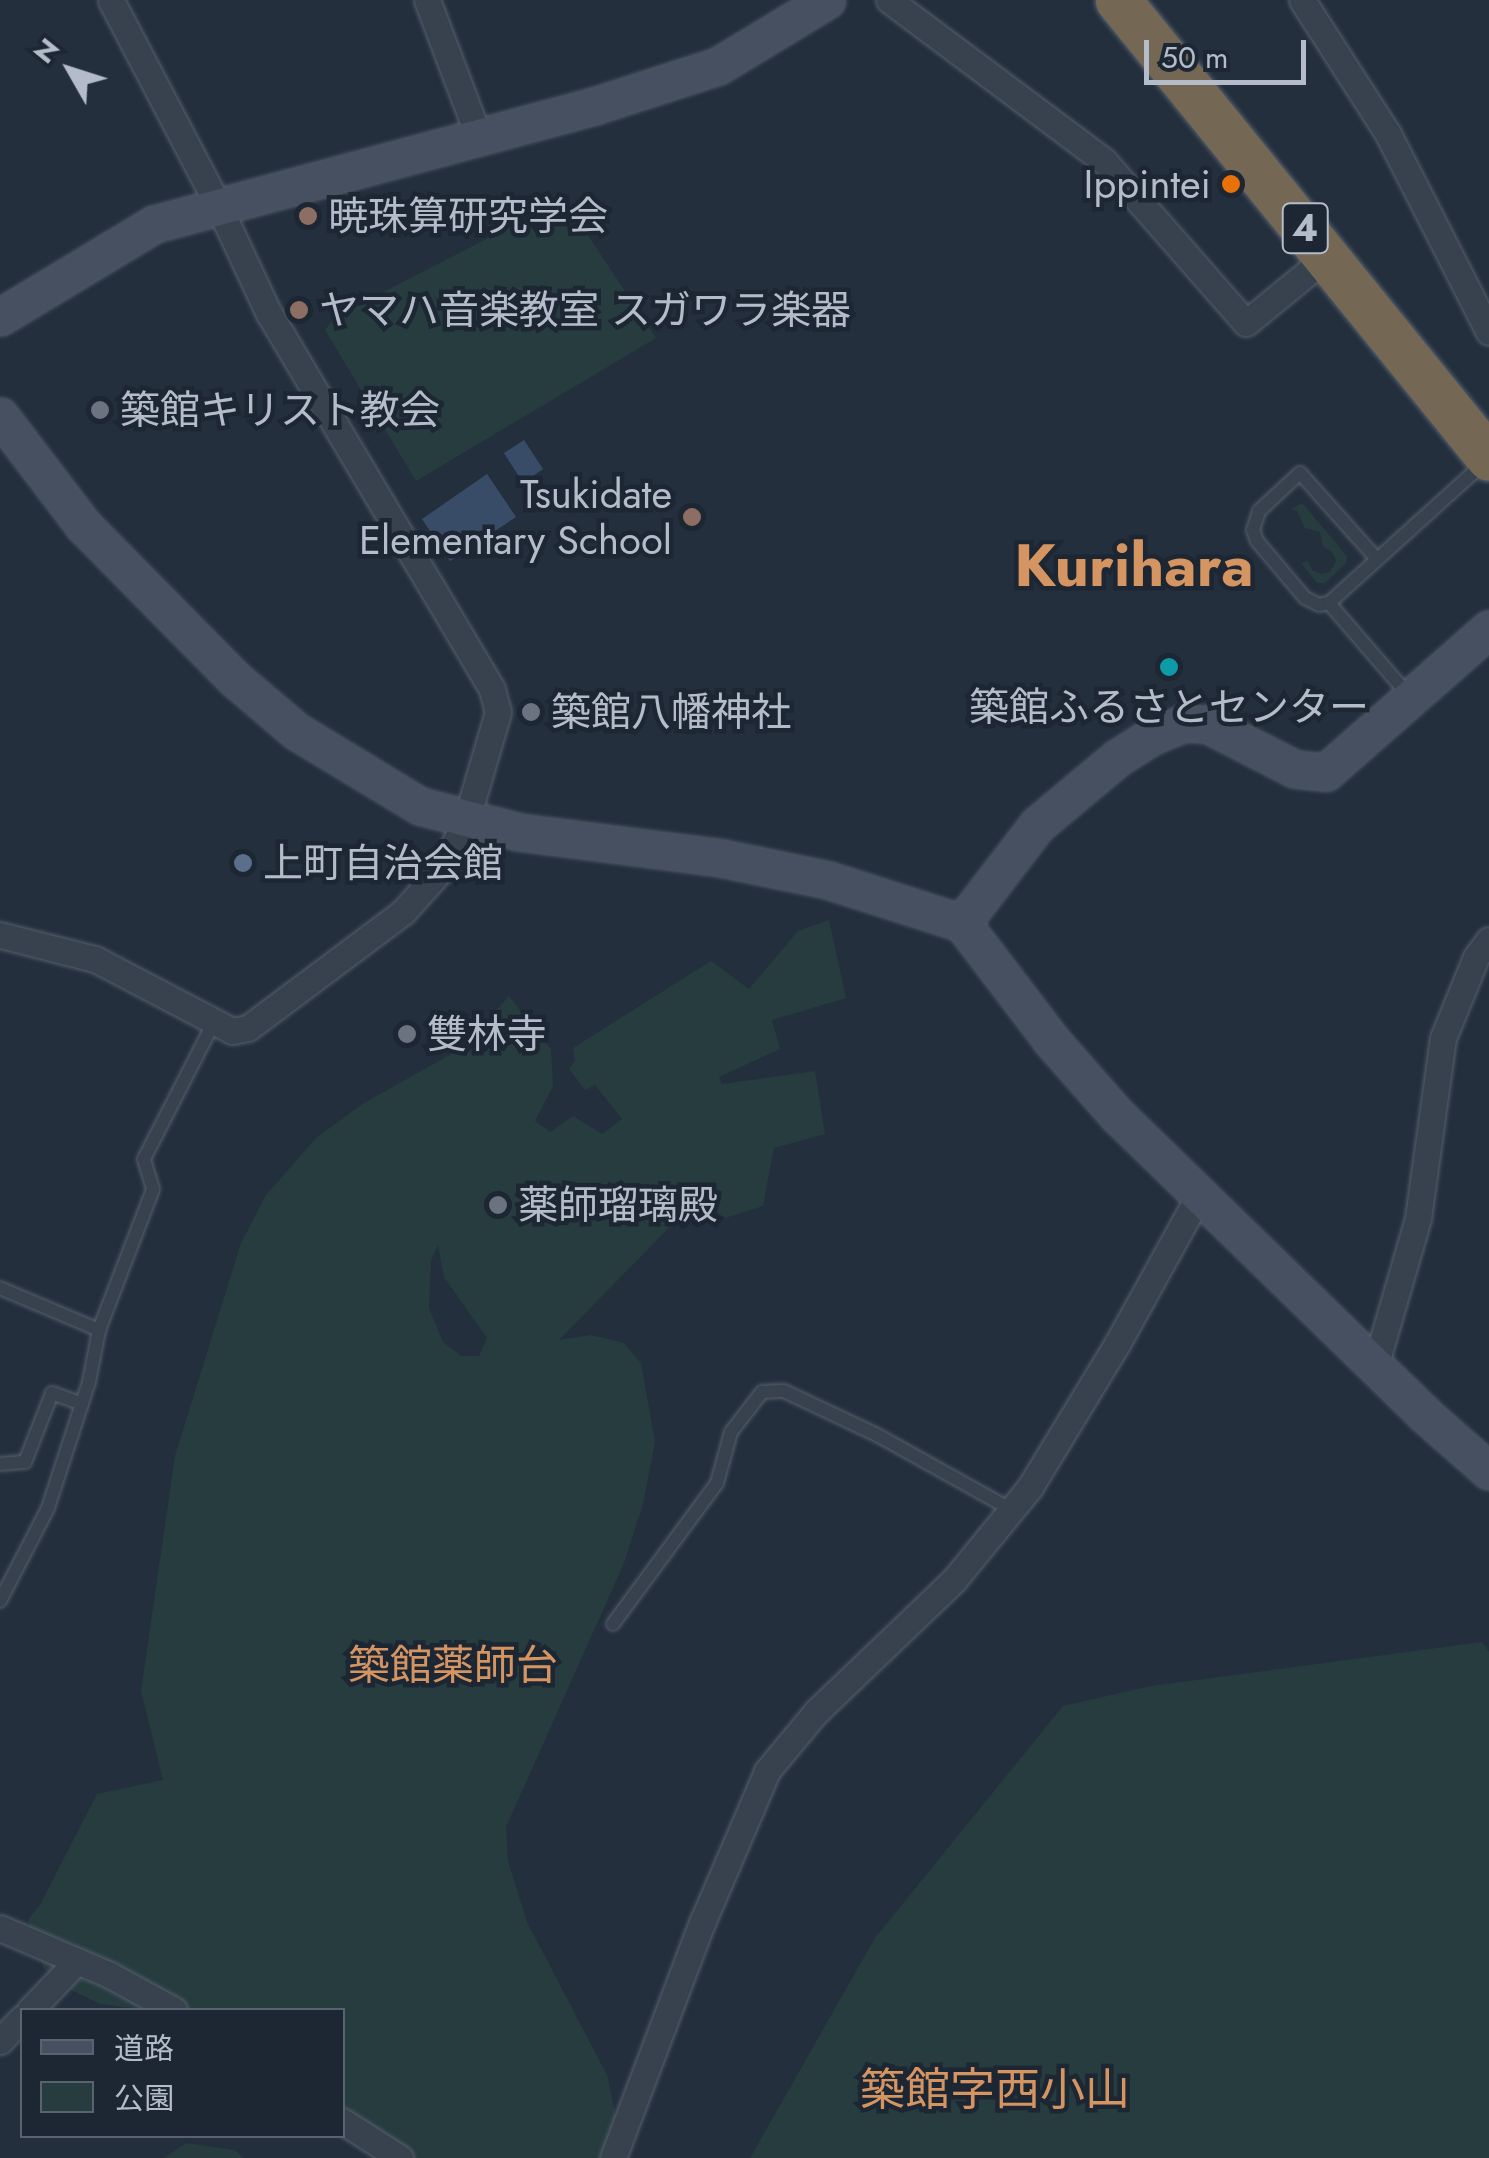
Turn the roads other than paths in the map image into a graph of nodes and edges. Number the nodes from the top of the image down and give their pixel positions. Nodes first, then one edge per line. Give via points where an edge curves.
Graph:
1 (111, 0) edge
2 (427, 0) edge
3 (827, 0) edge
4 (890, 0) edge
5 (1118, 0) edge
6 (1302, 0) edge
7 (478, 135) junction
8 (220, 207) junction
9 (1328, 256) junction
10 (0, 318) edge
11 (1489, 332) edge
12 (0, 416) edge
13 (1489, 458) edge
14 (1377, 559) junction
15 (1328, 603) junction
16 (1489, 629) edge
17 (1412, 699) junction
18 (466, 821) junction
19 (962, 922) junction
20 (0, 935) edge
21 (1489, 940) edge
22 (214, 1022) junction
23 (1198, 1197) junction
24 (0, 1288) edge
25 (99, 1330) junction
26 (1376, 1362) junction
27 (82, 1404) junction
28 (0, 1464) edge
29 (1489, 1471) edge
30 (1012, 1510) junction
31 (4, 1582) edge
32 (0, 1602) edge
33 (613, 1624) dead end
34 (0, 1928) edge
35 (77, 1961) junction
36 (32, 2008) edge
37 (170, 2008) edge
38 (20, 2020) edge
39 (0, 2042) edge
40 (345, 2123) edge
41 (400, 2158) edge
42 (613, 2158) edge

1 - 8 street
2 - 7 street
3 - 7 street via 718,66
4 - 9 street via 1104,161 1246,323
5 - 9 highway, 4
6 - 11 street via 1388,134
7 - 8 street
8 - 10 street via 154,224
8 - 18 street via 269,314 492,689 498,712
9 - 13 highway, 4
12 - 18 street via 83,525 235,679 296,731 420,806
13 - 14 lane
14 - 15 lane
14 - 15 lane via 1300,473 1272,498 1253,521 1257,541 1305,598
15 - 17 lane
16 - 17 street
17 - 19 street via 1326,772 1295,770 1207,724 1168,728 1117,758 1037,825
18 - 19 street via 775,868
18 - 22 street via 440,870 403,912 339,964 248,1028 232,1031
19 - 23 street via 1051,1040
20 - 22 street via 95,959
21 - 26 street via 1443,1038 1418,1218
22 - 25 lane via 144,1159 154,1189
23 - 26 street
23 - 30 street via 1053,1455
24 - 25 lane
25 - 27 lane
26 - 29 street
27 - 28 lane via 52,1393 25,1462
27 - 31 lane via 48,1508
30 - 33 lane via 877,1434 784,1391 762,1392 731,1432 717,1483
30 - 42 street via 954,1580 816,1712 768,1771
31 - 32 lane
34 - 35 street
35 - 36 street
35 - 37 street
38 - 39 street
40 - 41 street

